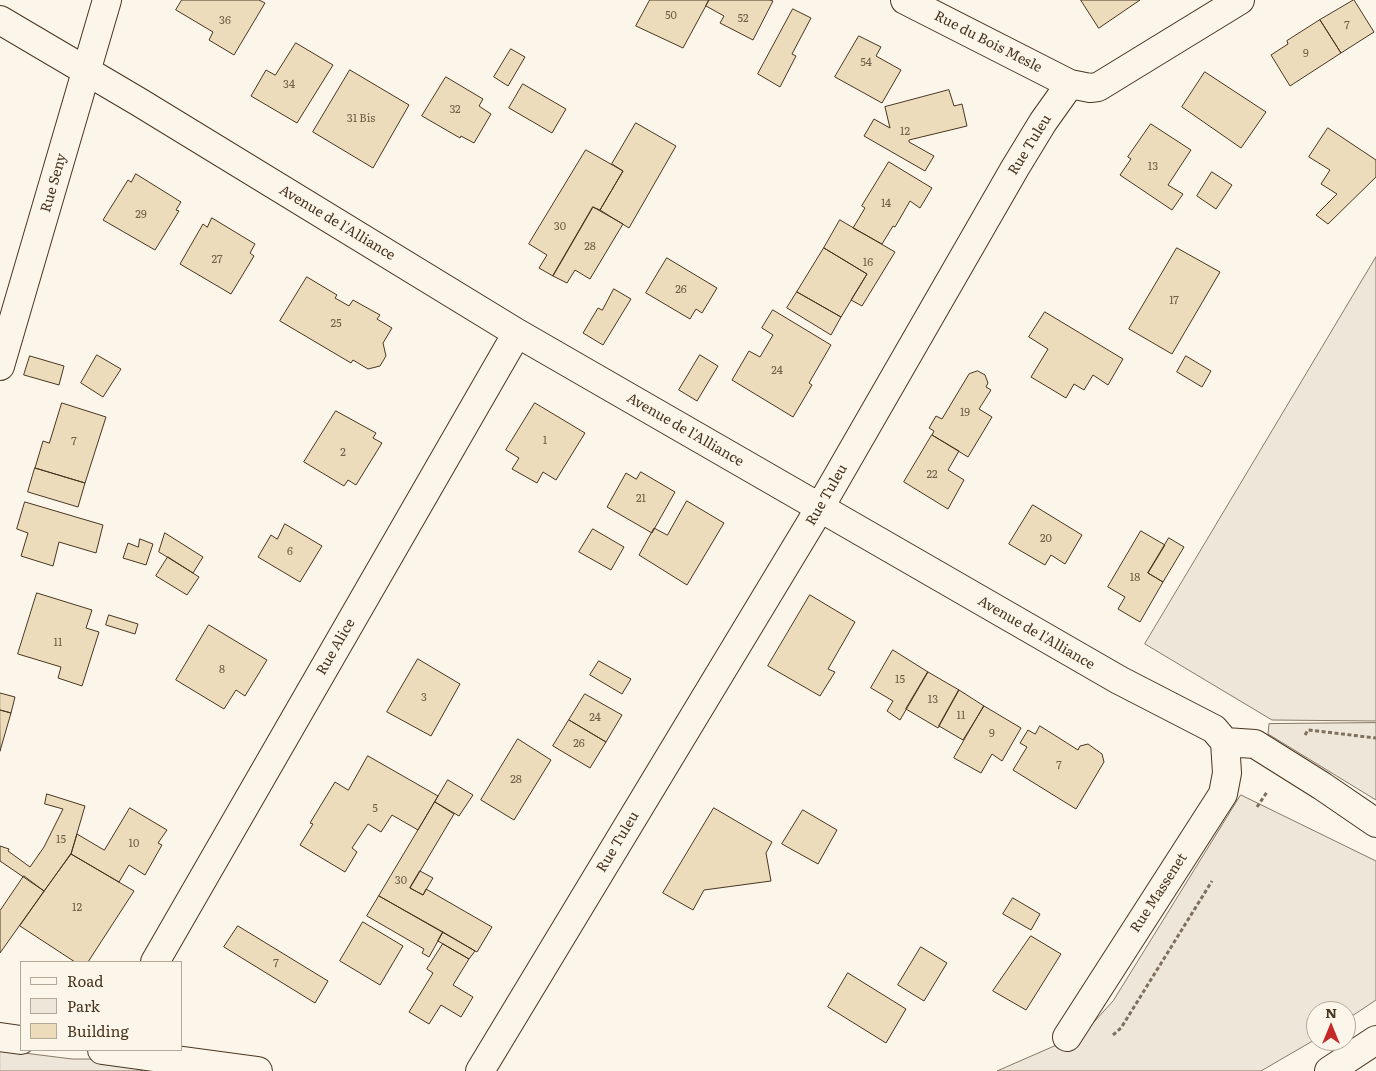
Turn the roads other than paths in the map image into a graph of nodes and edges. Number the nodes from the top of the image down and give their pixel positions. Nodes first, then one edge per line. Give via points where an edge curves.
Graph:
1 (107, 0) edge
2 (905, 0) edge
3 (1240, 0) edge
4 (0, 20) edge
5 (87, 70) junction
6 (1070, 84) junction
7 (517, 333) junction
8 (0, 366) edge
9 (820, 507) junction
10 (1225, 742) junction
11 (1376, 822) edge
12 (156, 961) edge
13 (0, 1037) edge
14 (1067, 1037) dead end
15 (20, 1040) edge
16 (1376, 1040) edge
17 (111, 1051) edge
18 (258, 1071) edge
19 (480, 1071) edge
20 (1330, 1071) edge

1 - 5 main road, Rue Seny
2 - 6 main road, Rue du Bois Mesle
3 - 6 main road via 1098,87
4 - 5 main road, Avenue de l'Alliance
5 - 7 main road, Avenue de l'Alliance
5 - 8 main road, Rue Seny
6 - 9 main road, Rue Tuleu via 1015,168
7 - 9 main road, Avenue de l'Alliance
7 - 12 main road, Rue Alice
9 - 10 main road, Avenue de l'Alliance via 1119,680 1214,729
9 - 19 main road, Rue Tuleu
10 - 11 main road via 1254,744
10 - 14 main road, Rue Massenet via 1227,773 1223,794
13 - 15 main road
16 - 20 main road
17 - 18 main road

